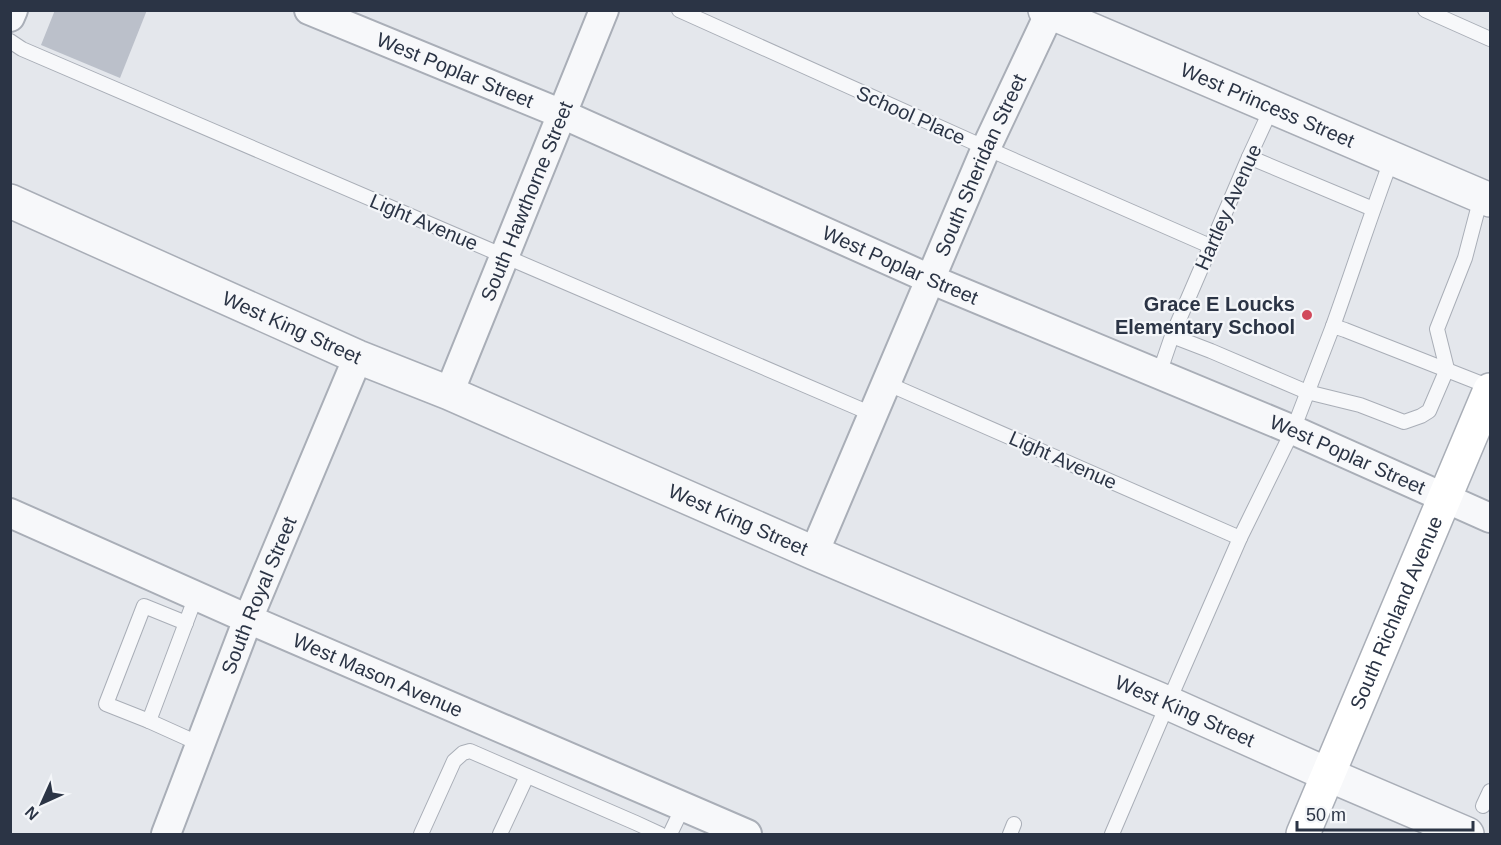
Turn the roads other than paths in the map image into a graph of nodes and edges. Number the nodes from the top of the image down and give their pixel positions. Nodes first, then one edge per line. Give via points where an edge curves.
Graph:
1 (13, 10) edge
2 (309, 10) edge
3 (604, 10) edge
4 (679, 10) edge
5 (1425, 10) edge
6 (1049, 11) edge
7 (10, 17) edge
8 (1491, 39) edge
9 (10, 41) edge
10 (1272, 107) junction
11 (562, 114) junction
12 (986, 148) junction
13 (1249, 157) junction
14 (1392, 158) junction
15 (1486, 198) edge
16 (10, 201) edge
17 (1373, 209) junction
18 (1210, 246) junction
19 (504, 256) junction
20 (930, 279) junction
21 (1333, 326) junction
22 (1172, 336) junction
23 (358, 357) junction
24 (1447, 369) junction
25 (1159, 374) junction
26 (886, 383) junction
27 (1491, 389) edge
28 (1307, 392) junction
29 (449, 393) junction
30 (872, 414) junction
31 (1293, 430) junction
32 (1445, 498) junction
33 (10, 513) edge
34 (1491, 518) edge
35 (1240, 538) junction
36 (814, 553) junction
37 (196, 596) junction
38 (248, 619) junction
39 (186, 623) junction
40 (1168, 703) junction
41 (149, 721) junction
42 (200, 744) junction
43 (1329, 775) junction
44 (527, 776) junction
45 (1491, 791) edge
46 (1483, 806) dead end
47 (683, 807) junction
48 (166, 834) edge
49 (421, 834) edge
50 (500, 834) edge
51 (660, 834) edge
52 (670, 834) edge
53 (747, 834) edge
54 (1112, 834) edge
55 (1303, 834) edge
56 (1467, 834) edge

1 - 7 street
2 - 11 street, West Poplar Street
3 - 11 street, South Hawthorne Street
4 - 12 lane, School Place
5 - 8 lane
6 - 10 street, West Princess Street
6 - 12 street, South Sheridan Street
9 - 19 lane, Light Avenue
10 - 13 lane, Hartley Avenue
10 - 14 street, West Princess Street
11 - 19 street, South Hawthorne Street
11 - 20 street, West Poplar Street
12 - 18 lane, School Place
12 - 20 street, South Sheridan Street
13 - 17 lane
13 - 18 lane, Hartley Avenue
14 - 15 street, West Princess Street
14 - 17 lane
15 - 24 lane via 1437,329
16 - 23 street, West King Street
17 - 21 lane
18 - 22 lane, Hartley Avenue
19 - 29 street, South Hawthorne Street
19 - 30 lane, Light Avenue
20 - 25 street, West Poplar Street
20 - 26 street, South Sheridan Street
21 - 24 lane
21 - 28 lane
22 - 25 lane, Hartley Avenue
22 - 28 lane
23 - 29 street, West King Street
23 - 38 street, South Royal Street
24 - 27 lane
24 - 28 lane via 1429,411 1404,422 1360,405
25 - 31 street, West Poplar Street
26 - 30 street, South Sheridan Street
26 - 35 lane, Light Avenue
27 - 32 main road, South Richland Avenue
28 - 31 lane
29 - 36 street, West King Street
30 - 36 street, South Sheridan Street
31 - 32 street, West Poplar Street
31 - 35 lane
32 - 34 street, West Poplar Street
32 - 43 main road, South Richland Avenue
33 - 37 street, West Mason Avenue
35 - 40 lane
36 - 40 street, West King Street
37 - 38 street, West Mason Avenue
37 - 39 lane
38 - 42 street, South Royal Street
38 - 47 street, West Mason Avenue
39 - 41 lane
39 - 41 lane via 144,606 106,704
40 - 43 street, West King Street
40 - 54 lane
41 - 42 lane
42 - 48 street, South Royal Street
43 - 55 main road, South Richland Avenue
43 - 56 street, West King Street
44 - 49 lane via 470,751 463,753 454,761
44 - 50 lane
44 - 51 lane
45 - 46 lane
47 - 52 lane
47 - 53 street, West Mason Avenue

